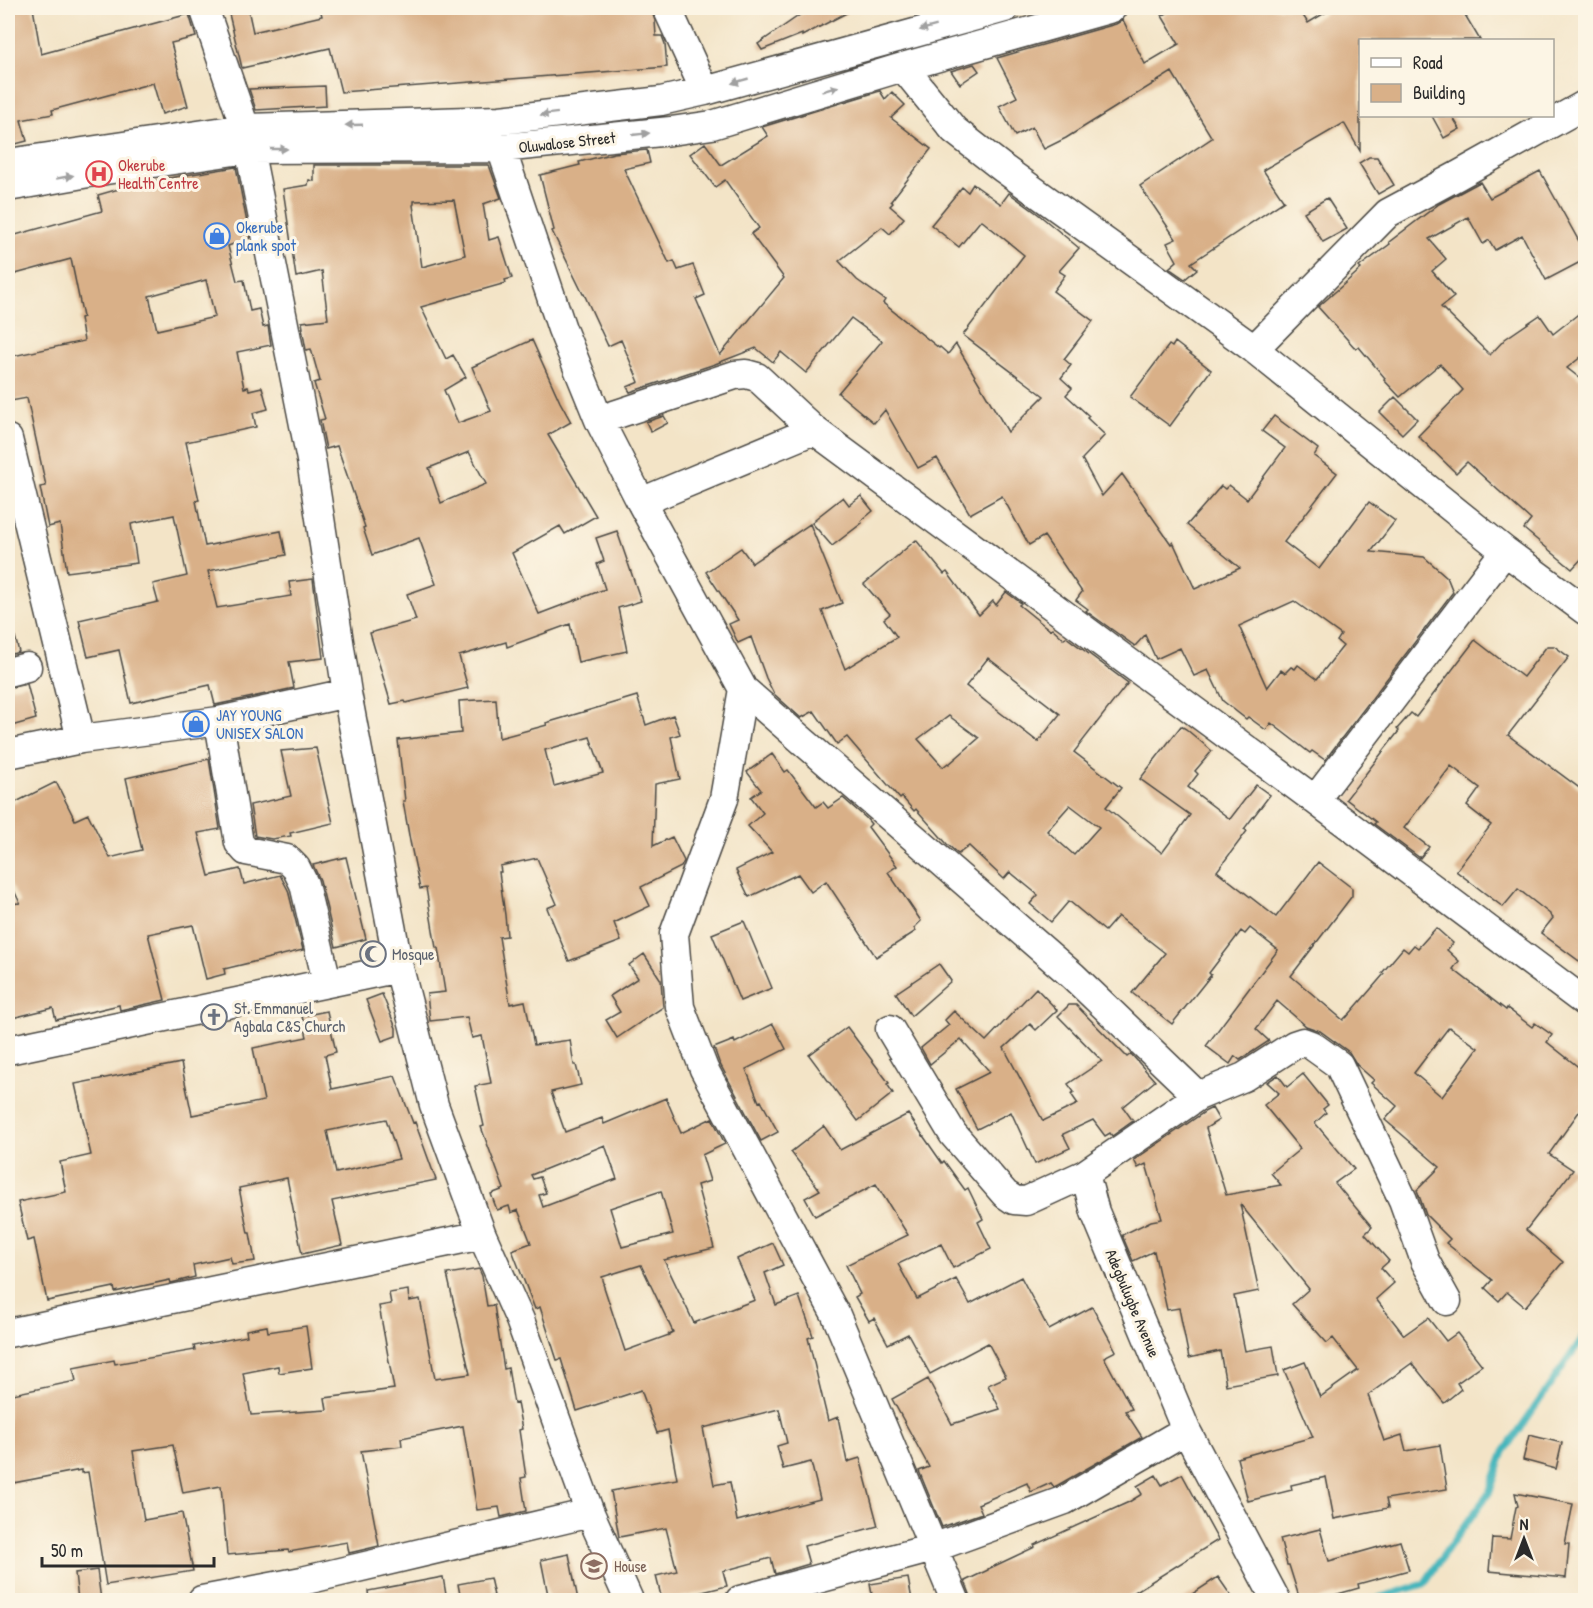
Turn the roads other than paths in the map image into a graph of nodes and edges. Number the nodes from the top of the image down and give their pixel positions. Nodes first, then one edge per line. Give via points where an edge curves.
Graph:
1 (204, 8) edge
2 (667, 8) edge
3 (1005, 8) edge
4 (1112, 8) edge
5 (903, 67) junction
6 (705, 91) junction
7 (1586, 104) edge
8 (247, 139) junction
9 (501, 148) junction
10 (8, 163) edge
11 (8, 187) edge
12 (1254, 349) junction
13 (599, 420) junction
14 (814, 430) junction
15 (8, 440) edge
16 (641, 502) junction
17 (1505, 551) junction
18 (1586, 611) edge
19 (742, 689) junction
20 (347, 693) junction
21 (219, 721) junction
22 (81, 739) junction
23 (8, 754) edge
24 (1315, 800) junction
25 (399, 968) junction
26 (327, 982) junction
27 (1586, 1004) edge
28 (890, 1029) dead end
29 (8, 1050) edge
30 (1198, 1096) junction
31 (1085, 1174) junction
32 (482, 1235) junction
33 (1447, 1300) dead end
34 (8, 1333) edge
35 (1186, 1430) junction
36 (590, 1513) junction
37 (933, 1548) junction
38 (304, 1591) edge
39 (202, 1600) edge
40 (629, 1600) edge
41 (740, 1600) edge
42 (956, 1600) edge
43 (1276, 1600) edge

1 - 8 street
2 - 6 street
3 -> 6 street, Oluwalose Street
4 - 5 street, Oluwalose Street
9 -> 5 street, Oluwalose Street via 712,125
5 - 12 street via 954,130
6 -> 8 street, Oluwalose Street via 661,101 500,120
7 - 12 street via 1388,213
8 -> 9 street, Oluwalose Street
8 - 10 street, Oluwalose Street
11 -> 8 street, Oluwalose Street
8 - 20 street via 311,460
9 - 13 street via 562,329
12 - 17 street
13 - 14 street via 746,374 757,377
13 - 16 street
14 - 16 street
14 - 24 street
15 - 22 street
16 - 19 street
17 - 18 street
17 - 24 street
19 - 30 street via 1072,976
19 - 37 street via 723,799 674,934 680,1007 704,1069 836,1315
20 - 21 street
20 - 25 street
21 - 22 street
21 - 26 street via 239,843 246,851 287,859 296,868 304,884
22 - 23 street
24 - 27 street
25 - 26 street
25 - 32 street via 434,1105
26 - 29 street
28 - 31 street via 953,1134 1005,1194 1026,1201
30 - 31 street
30 - 33 street via 1244,1077 1303,1042 1339,1065 1403,1200 1425,1261
31 - 35 street, Adegbulugbe Avenue via 1095,1212
32 - 34 street
32 - 36 street via 520,1320
35 - 37 street via 1065,1500
35 - 43 street, Adegbulugbe Avenue
36 - 38 street
36 - 40 street
37 - 41 street
37 - 42 street
38 - 39 street

